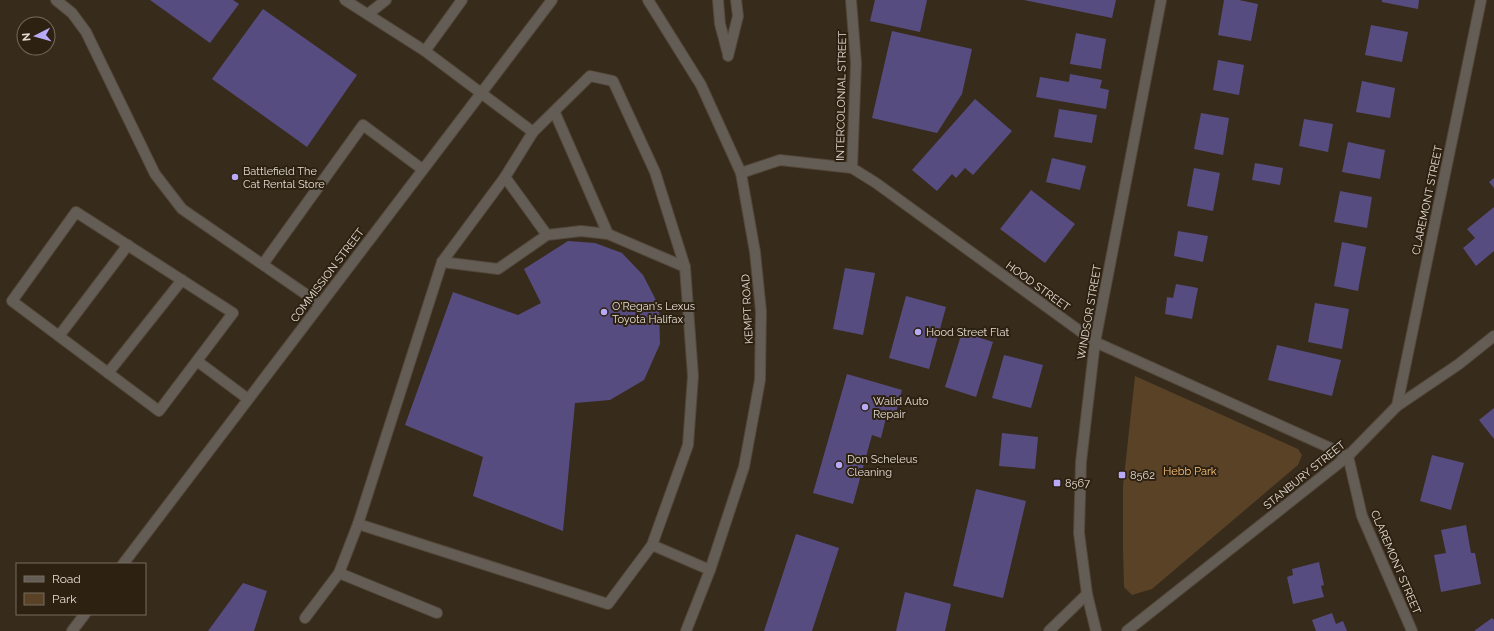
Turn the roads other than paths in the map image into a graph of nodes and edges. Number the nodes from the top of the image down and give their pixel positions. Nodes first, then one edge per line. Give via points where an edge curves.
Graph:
1 (56, 0) edge
2 (344, 0) edge
3 (386, 0) edge
4 (462, 0) edge
5 (552, 0) edge
6 (648, 0) edge
7 (718, 0) edge
8 (736, 0) edge
9 (851, 0) edge
10 (1161, 0) edge
11 (1481, 0) edge
12 (368, 14) junction
13 (425, 51) junction
14 (480, 93) junction
15 (555, 112) junction
16 (533, 132) junction
17 (852, 168) junction
18 (422, 170) junction
19 (741, 173) junction
20 (505, 177) junction
21 (608, 234) junction
22 (547, 236) junction
23 (128, 245) junction
24 (442, 262) junction
25 (263, 264) junction
26 (685, 267) junction
27 (182, 280) junction
28 (320, 304) junction
29 (59, 336) junction
30 (1494, 336) edge
31 (1094, 342) junction
32 (197, 361) junction
33 (108, 373) junction
34 (248, 399) junction
35 (1397, 406) junction
36 (1348, 456) junction
37 (358, 524) junction
38 (652, 545) junction
39 (124, 563) edge
40 (710, 570) junction
41 (339, 573) junction
42 (1087, 594) junction
43 (438, 613) dead end
44 (84, 615) edge
45 (305, 618) dead end
46 (72, 631) edge
47 (686, 631) edge
48 (1049, 631) edge
49 (1096, 631) edge
50 (1127, 631) edge
51 (1412, 631) edge

1 - 25 street via 72,13 86,32 154,174 182,209
2 - 12 street
3 - 12 street
4 - 13 street
5 - 14 street, COMMISSION STREET
6 - 19 street, KEMPT ROAD via 702,85
7 - 8 street via 720,24 728,56 738,16
9 - 17 street, INTERCOLONIAL STREET via 856,63
10 - 31 street, WINDSOR STREET
11 - 35 street, CLAREMONT STREET
12 - 13 street
13 - 14 street
14 - 16 street
14 - 18 street, COMMISSION STREET
15 - 16 street
15 - 21 street
15 - 26 street via 590,76 612,81 655,172
16 - 20 street
17 - 19 street, HOOD STREET via 780,160
17 - 31 street, HOOD STREET via 876,182
18 - 25 street via 363,125
18 - 28 street, COMMISSION STREET
19 - 40 street, KEMPT ROAD via 755,252 760,311 760,380 744,467
20 - 22 street
20 - 24 street
21 - 22 street via 581,231
21 - 26 street
22 - 24 street via 498,269
23 - 27 street
23 - 29 street
23 - 29 street via 76,212 12,301
24 - 37 street
25 - 28 street
26 - 38 street via 692,376 688,445
27 - 32 street via 233,313
27 - 33 street
28 - 34 street, COMMISSION STREET
29 - 33 street
30 - 35 street, STANBURY STREET via 1459,364
31 - 36 street, HOOD STREET
31 - 42 street, WINDSOR STREET via 1081,470 1079,533
32 - 33 street via 159,411
32 - 34 street
34 - 39 street, COMMISSION STREET
35 - 36 street, STANBURY STREET
36 - 50 street, STANBURY STREET
36 - 51 street, CLAREMONT STREET via 1362,516
37 - 38 street via 608,604
37 - 41 street
38 - 40 street
40 - 47 street, KEMPT ROAD
41 - 43 street
41 - 45 street
42 - 48 street
42 - 49 street, WINDSOR STREET
44 - 46 street

